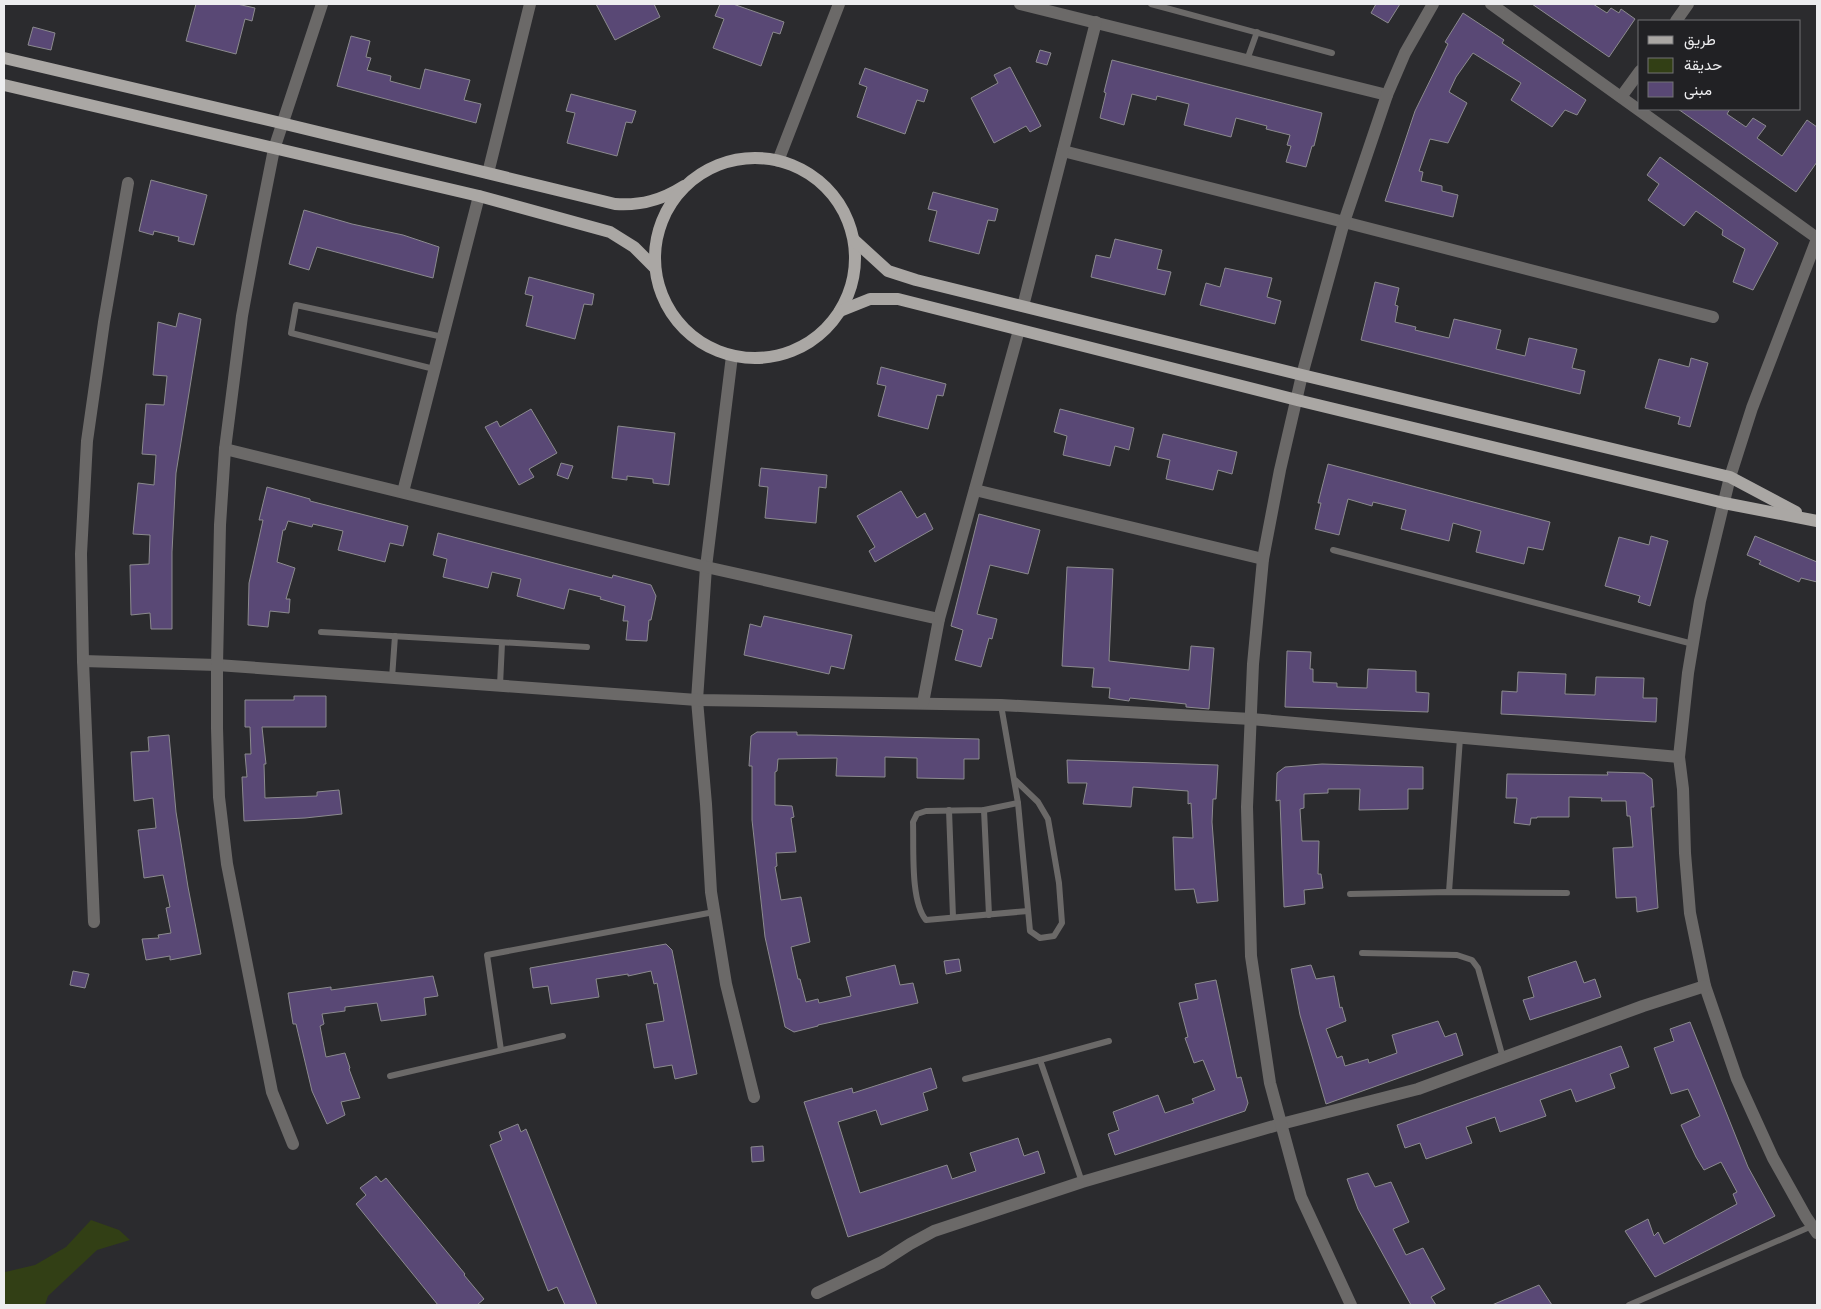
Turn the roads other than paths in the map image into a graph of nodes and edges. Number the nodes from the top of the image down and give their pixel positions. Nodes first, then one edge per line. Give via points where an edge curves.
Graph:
1 (322, 4) edge
2 (530, 4) edge
3 (839, 4) edge
4 (1020, 4) edge
5 (1151, 4) edge
6 (1433, 4) edge
7 (1491, 4) edge
8 (1688, 4) edge
9 (1677, 20) edge
10 (1096, 22) junction
11 (1257, 32) junction
12 (1332, 53) dead end
13 (4, 58) edge
14 (1246, 60) junction
15 (1638, 74) edge
16 (4, 85) edge
17 (1387, 95) junction
18 (1621, 97) junction
19 (1638, 109) edge
20 (1639, 110) edge
21 (282, 123) junction
22 (274, 149) junction
23 (1063, 151) junction
24 (778, 161) junction
25 (488, 173) junction
26 (128, 183) dead end
27 (684, 186) junction
28 (479, 196) junction
29 (1344, 222) junction
30 (1817, 238) edge
31 (854, 240) junction
32 (654, 267) junction
33 (1022, 306) junction
34 (840, 311) junction
35 (1713, 317) dead end
36 (1019, 330) junction
37 (442, 337) junction
38 (732, 356) junction
39 (434, 369) junction
40 (1302, 375) junction
41 (1297, 400) junction
42 (226, 449) junction
43 (1730, 477) junction
44 (975, 490) junction
45 (403, 492) junction
46 (1724, 502) junction
47 (1812, 520) edge
48 (1333, 550) dead end
49 (1263, 559) junction
50 (706, 567) junction
51 (939, 619) junction
52 (321, 632) dead end
53 (395, 636) junction
54 (502, 642) junction
55 (1693, 644) junction
56 (587, 648) dead end
57 (83, 661) junction
58 (216, 664) junction
59 (392, 678) junction
60 (500, 685) junction
61 (697, 700) junction
62 (923, 703) junction
63 (1001, 706) junction
64 (1251, 719) junction
65 (1460, 738) junction
66 (1679, 757) junction
67 (1014, 779) junction
68 (1018, 802) junction
69 (949, 810) junction
70 (984, 810) junction
71 (1450, 892) junction
72 (1567, 893) dead end
73 (1350, 894) dead end
74 (1028, 911) junction
75 (714, 912) junction
76 (990, 915) junction
77 (953, 917) junction
78 (94, 922) dead end
79 (1362, 953) dead end
80 (1705, 986) junction
81 (563, 1036) dead end
82 (1109, 1041) dead end
83 (501, 1050) junction
84 (1503, 1058) junction
85 (1040, 1060) junction
86 (390, 1076) dead end
87 (965, 1079) dead end
88 (754, 1096) dead end
89 (1280, 1124) junction
90 (293, 1144) dead end
91 (1082, 1182) junction
92 (1815, 1230) edge
93 (817, 1293) dead end
94 (1351, 1305) edge
95 (1628, 1305) edge

1 - 21 street
2 - 25 street
3 - 24 street
4 - 10 street
5 - 11 lane
6 - 17 street
7 - 18 street
8 - 9 street
10 - 14 street
10 - 23 street
11 - 12 lane
11 - 14 lane
13 - 21 main road
14 - 17 street
15 - 18 street
16 - 22 main road
17 - 29 street
18 - 19 street
20 - 30 street
21 - 22 street
21 - 25 main road
22 - 28 main road
22 - 42 street via 242,316
23 - 29 street
23 - 33 street
24 - 27 main road via 761,158 728,161 712,167
24 - 31 main road via 802,170 823,184 846,215
25 - 27 main road via 621,204 651,202
26 - 57 street via 87,441 81,554
27 - 32 main road via 662,217 655,242
28 - 32 main road via 610,232 634,247
28 - 37 street
29 - 35 street
29 - 40 street
30 - 43 street via 1752,408
31 - 33 main road via 888,271
31 - 34 main road via 855,269 850,291
32 - 38 main road via 661,294 674,319 706,346
33 - 40 main road
34 - 36 main road via 870,299 898,299
34 - 38 main road via 823,332 794,350 774,357
36 - 41 main road
36 - 44 street
37 - 39 street
37 - 39 lane via 296,305 291,333
38 - 50 street
39 - 45 street
40 - 41 street
40 - 43 main road
41 - 46 main road
41 - 49 street
42 - 45 street
42 - 58 street via 220,524
43 - 46 street
43 - 47 main road
44 - 49 street
44 - 51 street
45 - 50 street
46 - 47 main road
46 - 55 street
48 - 55 lane
49 - 64 street
50 - 51 street
50 - 61 street
51 - 62 street
52 - 53 lane
53 - 54 lane
53 - 59 lane
54 - 56 lane
54 - 60 lane
55 - 66 street
57 - 58 street
57 - 78 street
58 - 59 street
58 - 90 street via 219,797 227,864 272,1092
59 - 60 street
60 - 61 street
61 - 62 street
61 - 75 street
62 - 63 street
63 - 64 street
63 - 67 lane
64 - 65 street
64 - 89 street via 1247,806 1251,956 1270,1083
65 - 66 street
65 - 71 lane
66 - 80 street via 1690,913
67 - 68 lane
67 - 74 lane via 1038,802 1048,818 1062,923 1054,936 1040,938 1030,931
68 - 70 lane
68 - 74 lane
69 - 70 lane
69 - 77 lane
69 - 77 lane via 926,811 917,814 912,822 916,897 921,914 926,920
70 - 76 lane
71 - 72 lane
71 - 73 lane
74 - 76 lane
75 - 83 lane via 487,955
75 - 88 street via 726,984
76 - 77 lane
79 - 84 lane via 1457,955 1472,960 1478,968
80 - 84 street
80 - 92 street via 1737,1079 1773,1158
81 - 83 lane
82 - 85 lane
83 - 86 lane
84 - 89 street via 1418,1089
85 - 87 lane
85 - 91 lane
89 - 91 street
89 - 94 street via 1301,1197
91 - 93 street via 934,1231 882,1262
92 - 95 lane

